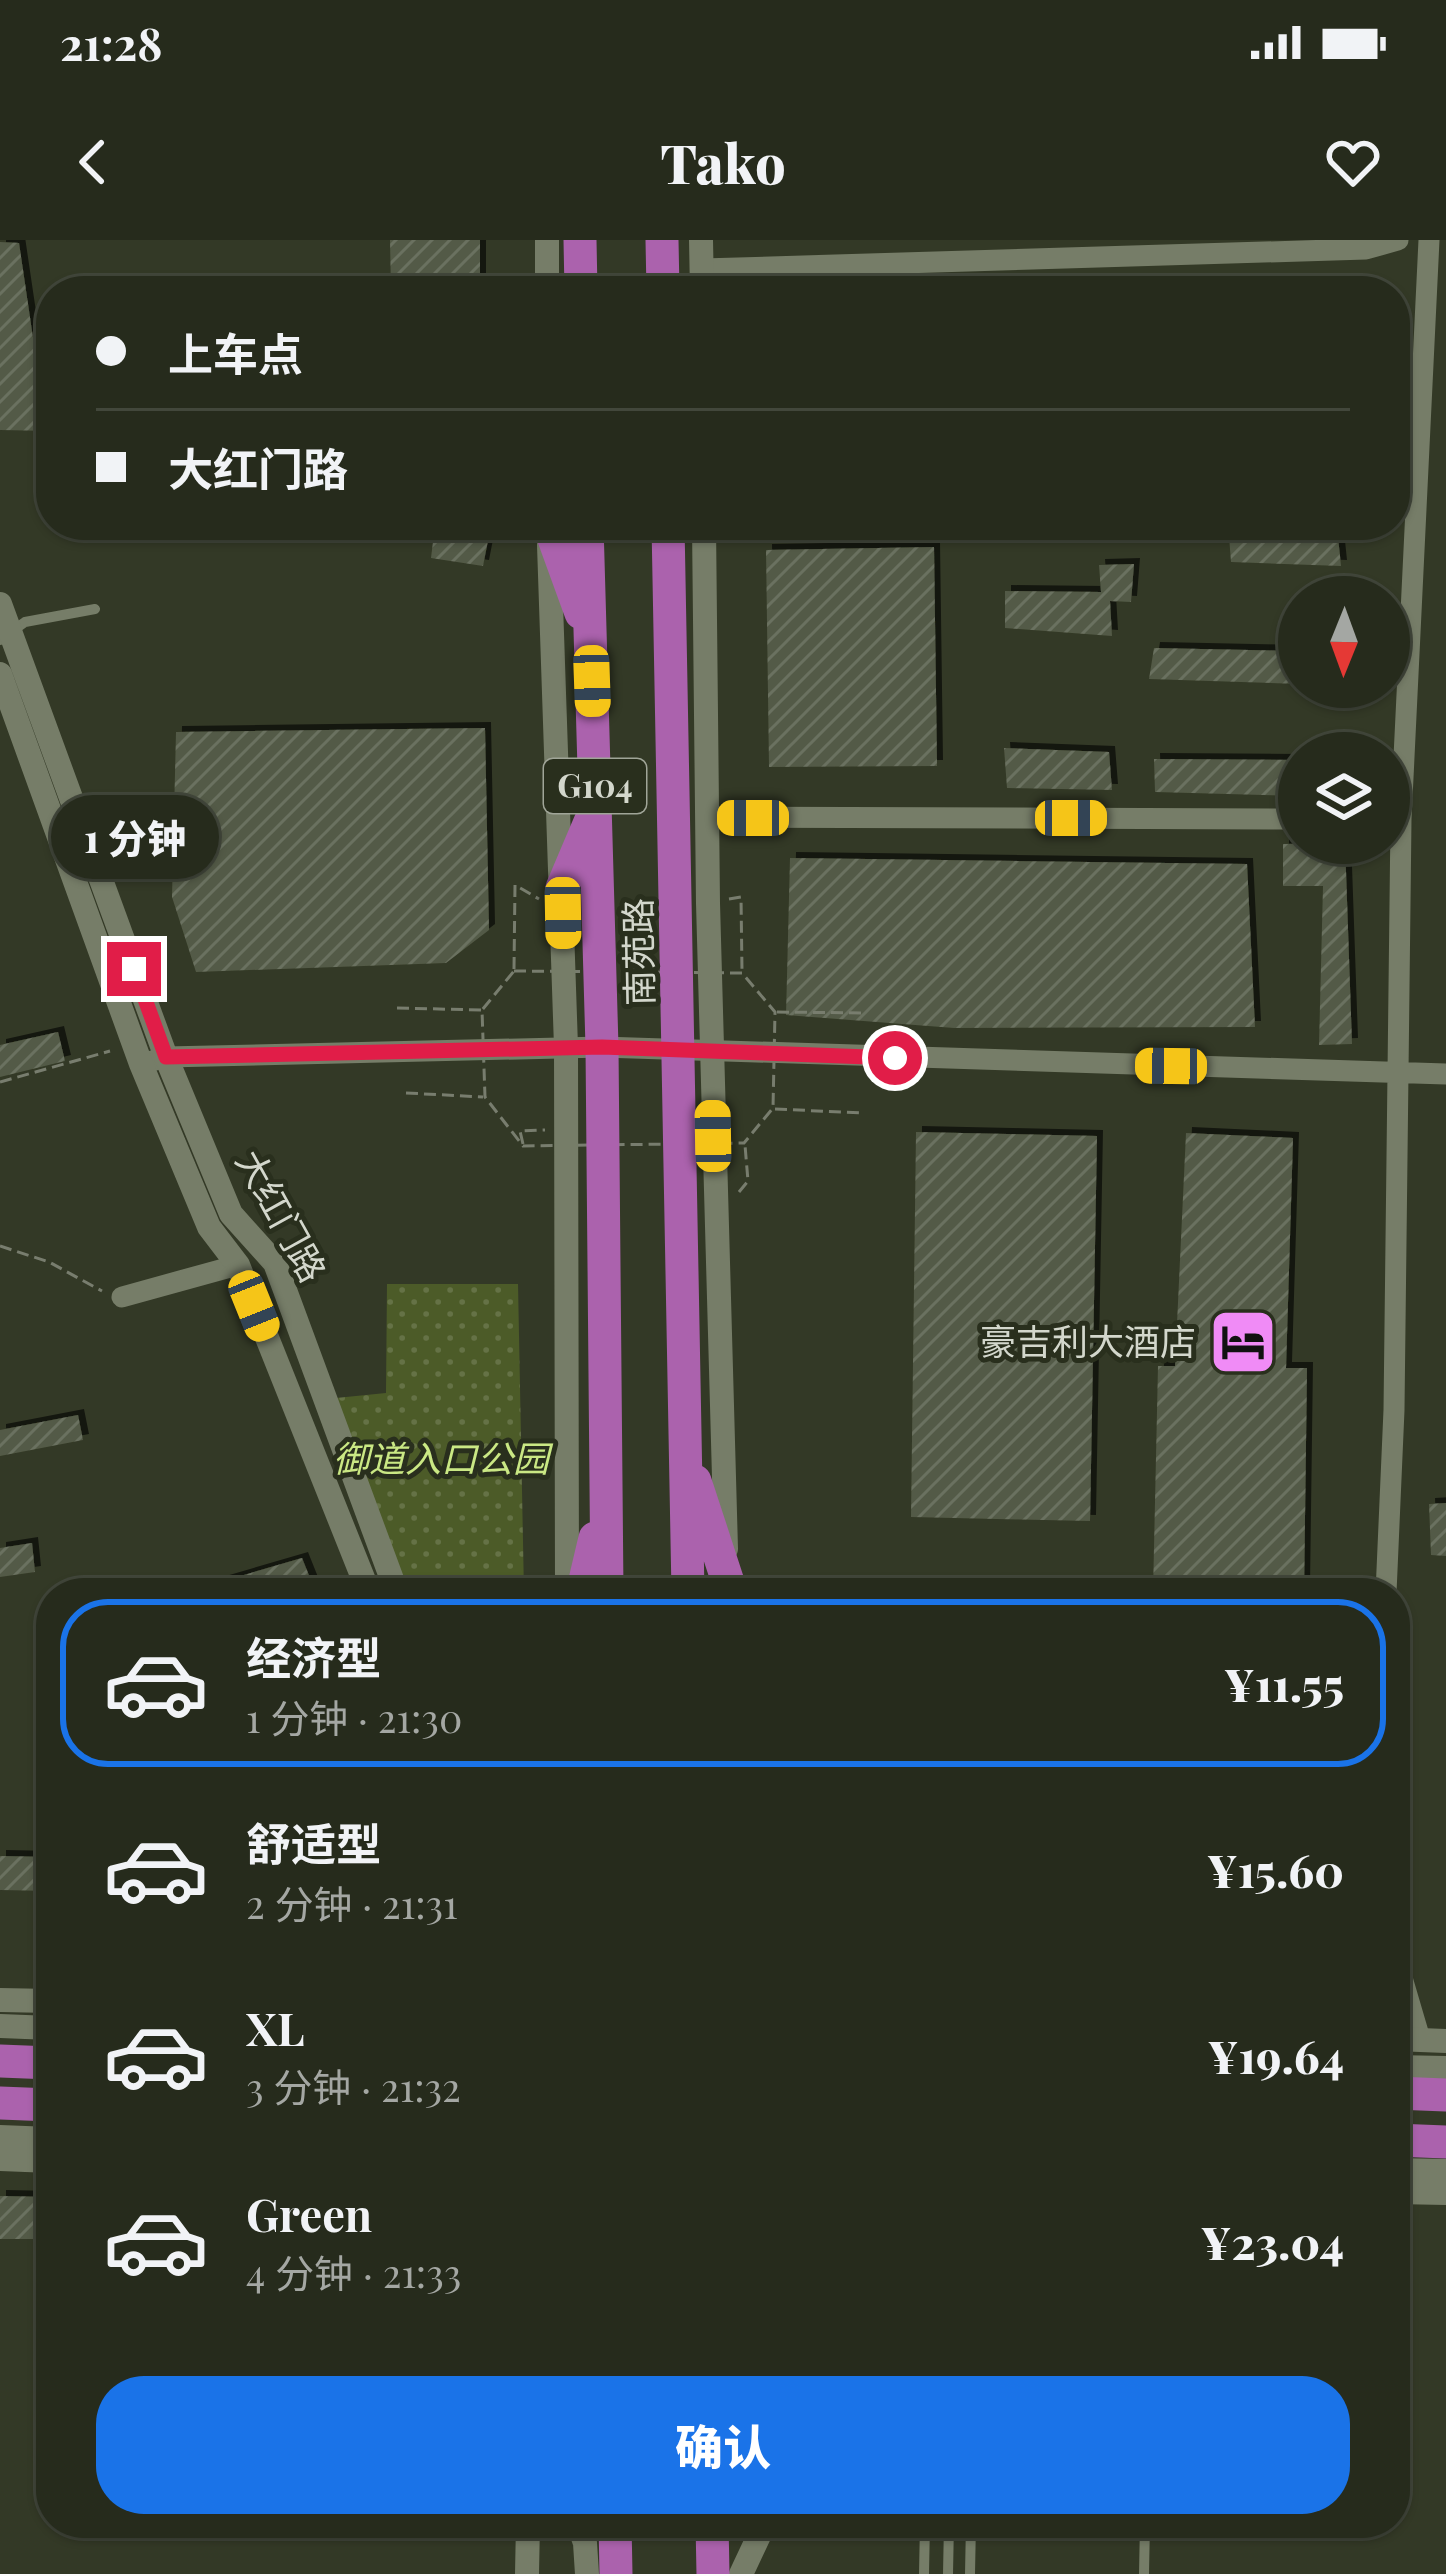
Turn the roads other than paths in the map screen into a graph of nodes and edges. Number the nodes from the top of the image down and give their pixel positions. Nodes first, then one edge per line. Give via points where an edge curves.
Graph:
1 (547, 240) edge
2 (580, 240) edge
3 (662, 240) edge
4 (701, 240) edge
5 (1398, 240) edge
6 (1429, 240) edge
7 (547, 276) edge
8 (581, 276) edge
9 (663, 276) edge
10 (702, 276) edge
11 (788, 276) edge
12 (550, 540) edge
13 (554, 540) edge
14 (587, 540) edge
15 (669, 540) edge
16 (704, 540) edge
17 (0, 604) edge
18 (95, 609) dead end
19 (6, 638) edge
20 (590, 639) junction
21 (2, 682) edge
22 (1400, 732) edge
23 (595, 809) junction
24 (707, 818) junction
25 (1278, 819) edge
26 (1396, 864) edge
27 (562, 888) junction
28 (566, 1047) junction
29 (602, 1047) junction
30 (696, 1052) junction
31 (148, 1055) junction
32 (1401, 1072) junction
33 (1446, 1074) edge
34 (238, 1265) junction
35 (122, 1297) road end
36 (682, 1442) junction
37 (608, 1478) junction
38 (363, 1578) edge
39 (391, 1578) edge
40 (567, 1578) edge
41 (585, 1578) edge
42 (607, 1578) edge
43 (687, 1578) edge
44 (726, 1578) edge
45 (728, 1578) edge
46 (1387, 1578) edge
47 (0, 2000) edge
48 (36, 2001) edge
49 (0, 2026) edge
50 (36, 2027) edge
51 (1410, 2039) edge
52 (1446, 2041) edge
53 (0, 2061) edge
54 (36, 2062) edge
55 (1410, 2067) edge
56 (1446, 2068) edge
57 (1410, 2094) edge
58 (1446, 2095) edge
59 (0, 2103) edge
60 (36, 2104) edge
61 (0, 2138) edge
62 (36, 2139) edge
63 (1410, 2141) edge
64 (1446, 2142) edge
65 (0, 2159) edge
66 (36, 2160) edge
67 (1410, 2170) edge
68 (1446, 2171) edge
69 (1410, 2192) edge
70 (1446, 2193) edge
71 (527, 2538) edge
72 (583, 2538) edge
73 (615, 2538) edge
74 (712, 2538) edge
75 (757, 2538) edge
76 (762, 2538) edge
77 (925, 2538) edge
78 (949, 2538) edge
79 (971, 2538) edge
80 (1145, 2538) edge
81 (526, 2574) edge
82 (587, 2574) edge
83 (616, 2574) edge
84 (713, 2574) edge
85 (742, 2574) edge
86 (759, 2574) edge
87 (924, 2574) edge
88 (948, 2574) edge
89 (970, 2574) edge
90 (1144, 2574) edge

1 - 7 street
2 - 8 highway
3 - 9 highway
4 - 10 street
5 - 11 street via 1366,249
6 - 22 street
12 - 27 street
13 - 20 highway
14 - 20 highway, 南苑路 / G104
15 - 30 highway, 南苑路 / G104
16 - 24 street
17 - 19 street, 大红门路
18 - 19 lane via 25,622
19 - 31 street, 大红门路
20 - 23 highway, 南苑路 / G104
21 - 31 street, 大红门路
23 - 27 highway
23 - 29 highway, 南苑路 / G104
24 - 25 street
24 - 30 street
26 - 32 street
27 - 28 street
28 - 29 street
28 - 31 street
28 - 40 street
29 - 30 street
29 - 37 highway, 南苑路 / G104
30 - 32 street
30 - 36 highway, 南苑路 / G104
30 - 45 street
31 - 34 street, 大红门路 via 209,1227
31 - 39 street, 大红门路 via 231,1214 275,1263
32 - 33 street
32 - 46 street
34 - 35 street
34 - 38 street, 大红门路
36 - 43 highway, 南苑路 / G104
36 - 44 highway
37 - 41 highway
37 - 42 highway, 南苑路 / G104
47 - 48 street
49 - 50 street
51 - 52 street
53 - 54 highway
55 - 56 street
57 - 58 highway
59 - 60 highway
61 - 62 street
63 - 64 highway
65 - 66 street
67 - 68 street
69 - 70 street
71 - 81 street
72 - 82 street
73 - 83 highway
74 - 84 highway
75 - 85 street
76 - 86 street
77 - 87 lane
78 - 88 lane
79 - 89 lane
80 - 90 lane

